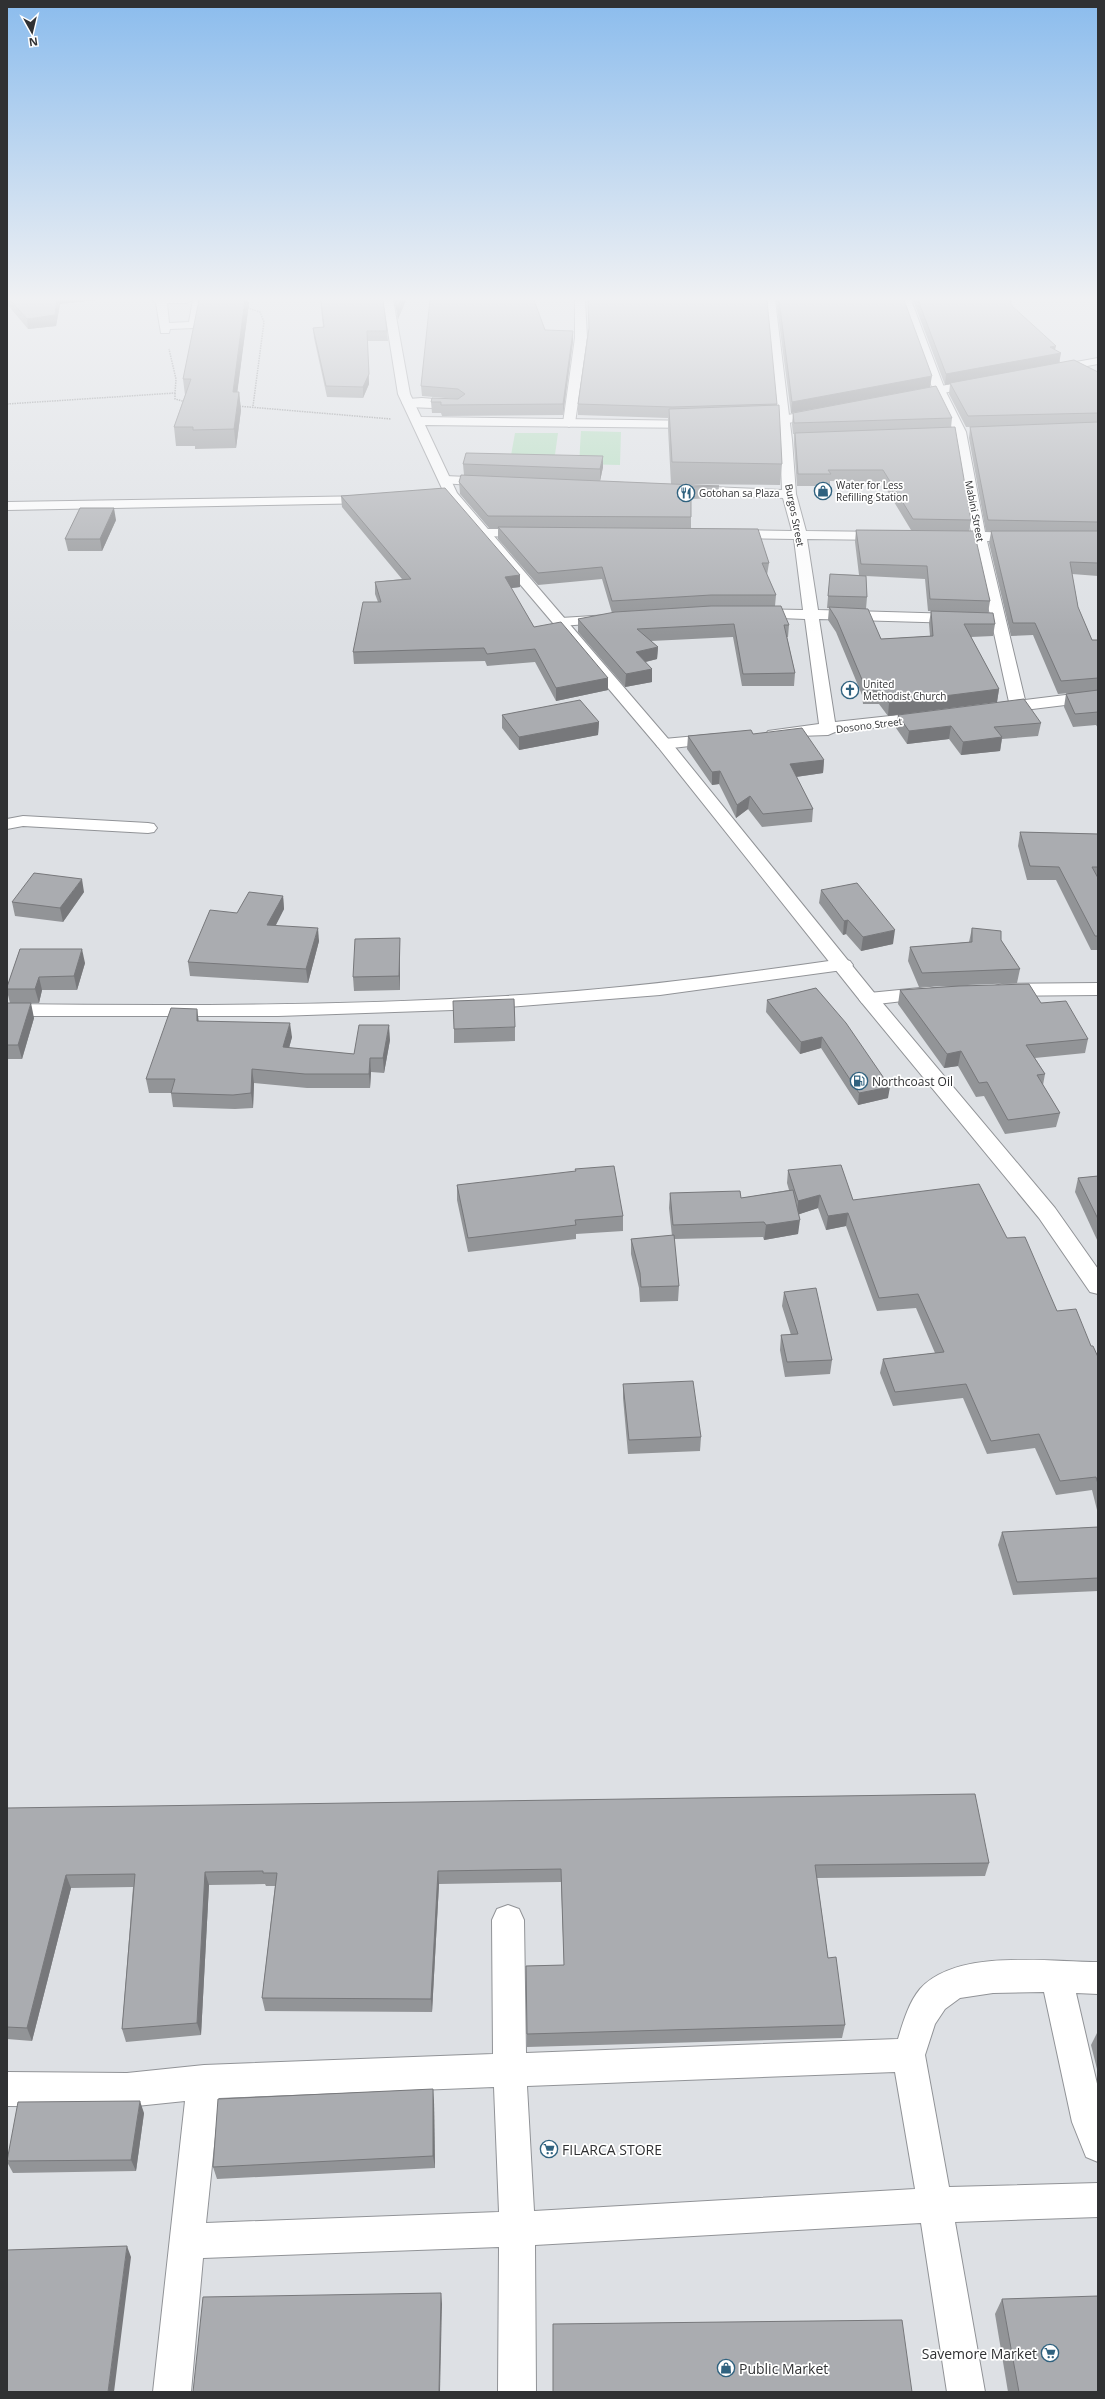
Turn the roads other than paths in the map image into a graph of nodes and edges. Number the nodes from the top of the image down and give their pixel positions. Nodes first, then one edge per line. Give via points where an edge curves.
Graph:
1 (413, 412) edge
2 (570, 412) edge
3 (781, 412) edge
4 (825, 412) edge
5 (950, 412) edge
6 (782, 420) junction
7 (418, 421) junction
8 (569, 423) junction
9 (736, 423) edge
10 (708, 424) edge
11 (960, 432) junction
12 (975, 432) edge
13 (944, 433) edge
14 (802, 439) edge
15 (786, 440) junction
16 (500, 482) edge
17 (448, 487) junction
18 (672, 489) edge
19 (789, 494) junction
20 (436, 495) edge
21 (382, 499) edge
22 (7, 506) edge
23 (485, 533) junction
24 (540, 533) edge
25 (721, 534) edge
26 (800, 535) junction
27 (901, 536) edge
28 (932, 536) edge
29 (979, 537) junction
30 (1035, 537) edge
31 (741, 613) edge
32 (812, 613) junction
33 (620, 618) edge
34 (998, 620) junction
35 (561, 622) junction
36 (1098, 696) edge
37 (1018, 705) junction
38 (986, 710) edge
39 (939, 716) edge
40 (828, 730) junction
41 (757, 736) edge
42 (734, 738) edge
43 (664, 744) junction
44 (7, 824) edge
45 (148, 828) dead end
46 (842, 965) junction
47 (1098, 988) edge
48 (987, 990) edge
49 (948, 992) edge
50 (869, 999) junction
51 (7, 1010) edge
52 (1098, 1286) edge
53 (508, 1920) dead end
54 (1057, 1978) junction
55 (1098, 1978) edge
56 (909, 2055) junction
57 (510, 2071) junction
58 (204, 2082) junction
59 (7, 2089) edge
60 (1098, 2145) edge
61 (1098, 2200) edge
62 (935, 2205) junction
63 (517, 2229) junction
64 (187, 2241) junction
65 (172, 2392) edge
66 (517, 2392) edge
67 (966, 2392) edge

1 - 7 street
2 - 8 street
3 - 6 street, Burgos Street
4 - 6 street
5 - 11 street, Mabini Street
6 - 9 street
6 - 15 street, Burgos Street
7 - 8 street
7 - 17 street
8 - 10 street
11 - 12 street
11 - 13 street
11 - 29 street, Mabini Street
14 - 15 street
15 - 19 street, Burgos Street
16 - 17 street
17 - 20 street
17 - 23 street
18 - 19 street
19 - 26 street, Burgos Street
21 - 22 street
23 - 24 street
23 - 35 street
25 - 26 street
26 - 27 street
26 - 32 street, Burgos Street
28 - 29 street
29 - 30 street
29 - 34 street, Mabini Street
31 - 32 street
32 - 34 street
32 - 40 street, Burgos Street
33 - 35 street
34 - 37 street, Mabini Street
35 - 43 street
36 - 37 street
37 - 38 street
39 - 40 street, Dosono Street
40 - 41 street, Dosono Street
42 - 43 street
43 - 46 street
44 - 45 street via 24,821
46 - 50 street
46 - 51 street via 741,980 550,999 185,1012
47 - 48 street
49 - 50 street
50 - 52 street via 1047,1213
53 - 57 street
54 - 55 street
54 - 56 street via 979,1978 960,1982 931,2001 923,2013
54 - 60 street via 1089,2122
56 - 57 street
56 - 62 street
57 - 58 street
57 - 63 street
58 - 59 street via 126,2090
58 - 64 street
61 - 62 street
62 - 63 street
62 - 67 street
63 - 64 street
63 - 66 street
64 - 65 street

